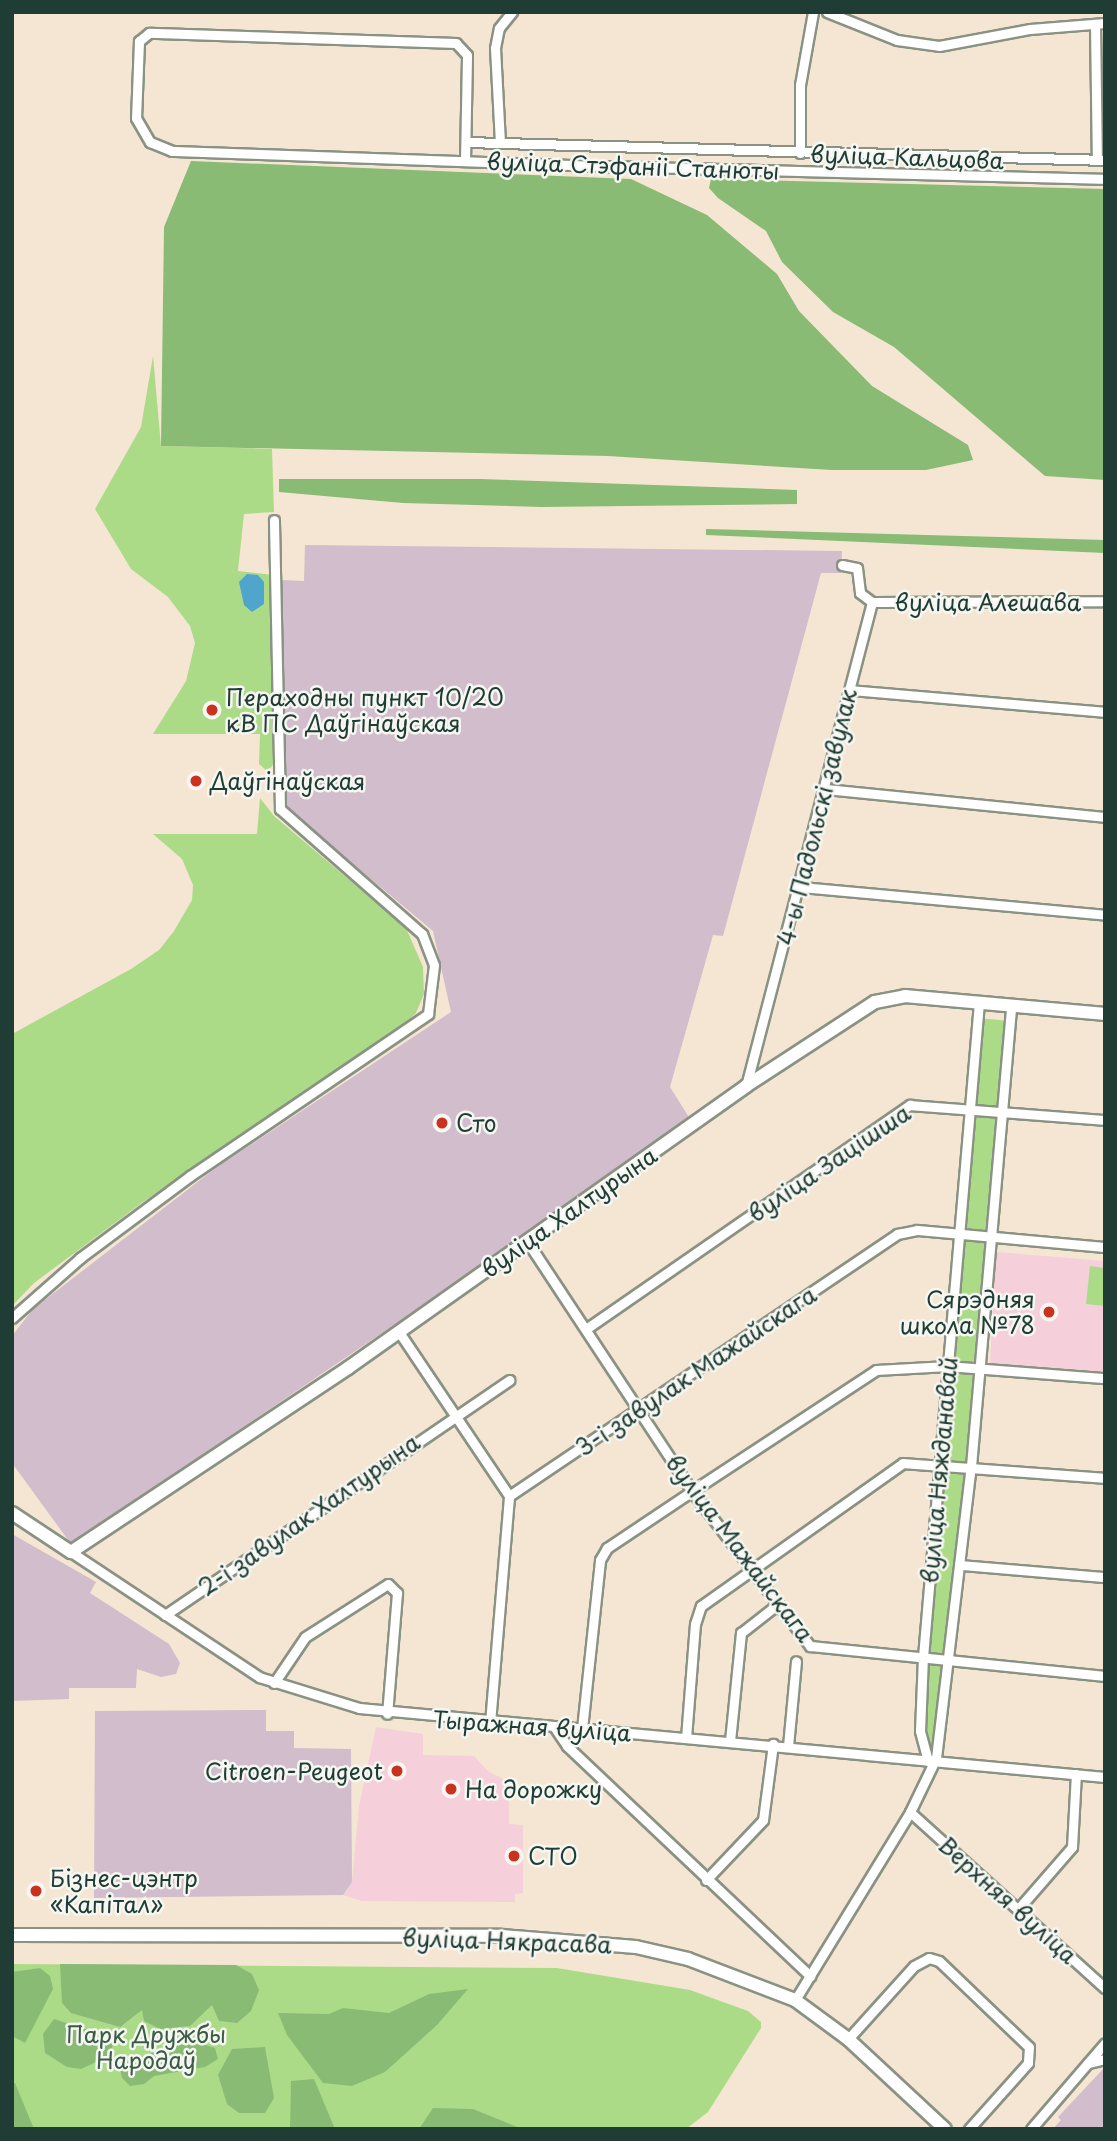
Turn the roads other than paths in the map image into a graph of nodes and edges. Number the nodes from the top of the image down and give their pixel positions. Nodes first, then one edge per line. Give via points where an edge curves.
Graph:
1 (512, 12) edge
2 (813, 12) edge
3 (827, 12) edge
4 (1100, 23) edge
5 (466, 142) junction
6 (500, 143) junction
7 (800, 153) junction
8 (1101, 160) edge
9 (465, 161) junction
10 (1105, 179) edge
11 (274, 520) dead end
12 (842, 565) dead end
13 (1105, 601) edge
14 (872, 602) junction
15 (850, 690) junction
16 (1105, 712) edge
17 (825, 789) junction
18 (1105, 817) edge
19 (800, 887) junction
20 (1105, 915) edge
21 (979, 1002) junction
22 (1011, 1005) junction
23 (1105, 1014) edge
24 (746, 1086) junction
25 (969, 1108) junction
26 (1000, 1110) junction
27 (1105, 1120) edge
28 (957, 1234) junction
29 (989, 1237) junction
30 (527, 1241) junction
31 (1105, 1247) edge
32 (12, 1318) edge
33 (586, 1329) junction
34 (400, 1332) junction
35 (948, 1366) junction
36 (980, 1368) junction
37 (1105, 1378) edge
38 (510, 1380) dead end
39 (640, 1410) junction
40 (454, 1415) junction
41 (941, 1464) junction
42 (971, 1466) junction
43 (1105, 1478) edge
44 (692, 1491) junction
45 (509, 1496) junction
46 (12, 1513) edge
47 (71, 1552) junction
48 (961, 1565) junction
49 (752, 1568) junction
50 (1105, 1577) edge
51 (778, 1604) junction
52 (165, 1615) junction
53 (923, 1657) junction
54 (949, 1659) junction
55 (796, 1661) dead end
56 (1105, 1676) edge
57 (274, 1683) junction
58 (387, 1714) junction
59 (490, 1723) junction
60 (555, 1728) junction
61 (582, 1729) junction
62 (686, 1738) junction
63 (730, 1741) junction
64 (772, 1744) junction
65 (788, 1746) junction
66 (931, 1758) junction
67 (1076, 1774) junction
68 (1105, 1777) edge
69 (910, 1812) junction
70 (706, 1880) junction
71 (1019, 1909) junction
72 (12, 1935) edge
73 (810, 1976) junction
74 (1105, 1988) edge
75 (795, 2000) junction
76 (848, 2039) junction
77 (1105, 2043) edge
78 (1105, 2059) edge
79 (1088, 2063) junction
80 (945, 2129) edge
81 (969, 2129) edge
82 (1031, 2129) edge

1 - 6 street via 499,28 495,48
2 - 7 street via 800,85
3 - 4 street via 897,40 939,46 1030,29
4 - 8 street
5 - 6 street, вуліца Кальцова
5 - 9 street, вуліца Стэфаніі Станюты
5 - 9 street, вуліца Стэфаніі Станюты via 467,55 456,43 149,33 137,48 135,107 141,131 159,148
6 - 7 street, вуліца Кальцова
7 - 8 street, вуліца Кальцова
9 - 10 street, вуліца Стэфаніі Станюты
11 - 32 street via 280,809 422,934 434,965 428,1014 190,1176 80,1258
12 - 14 street via 857,568 860,593
13 - 14 street, вуліца Алешава
14 - 15 street, 4-ы Падольскі завулак
15 - 16 street
15 - 17 street, 4-ы Падольскі завулак
17 - 18 street
17 - 19 street, 4-ы Падольскі завулак
19 - 20 street
19 - 24 street, 4-ы Падольскі завулак
21 - 22 street, вуліца Халтурына
21 - 24 street, вуліца Халтурына via 905,996 875,1002
21 - 25 street, вуліца Няжданавай
22 - 23 street, вуліца Халтурына
22 - 26 street, вуліца Няжданавай
24 - 30 street, вуліца Халтурына
25 - 26 street, вуліца Зацішша
25 - 28 street, вуліца Няжданавай
25 - 33 street, вуліца Зацішша via 906,1107
26 - 27 street, вуліца Зацішша
26 - 29 street, вуліца Няжданавай
28 - 29 street, 3-і завулак Мажайскага
28 - 35 street, вуліца Няжданавай
28 - 39 street, 3-і завулак Мажайскага via 910,1230 897,1234
29 - 31 street, 3-і завулак Мажайскага
29 - 36 street, вуліца Няжданавай
30 - 33 street, вуліца Мажайскага
30 - 34 street, вуліца Халтурына
33 - 39 street, вуліца Мажайскага
34 - 40 street
34 - 47 street, вуліца Халтурына
35 - 36 street
35 - 41 street, вуліца Няжданавай
35 - 44 street via 886,1367 867,1373
36 - 37 street
36 - 42 street, вуліца Няжданавай
38 - 40 street, 2-і завулак Халтурына
39 - 44 street, вуліца Мажайскага
39 - 45 street, 3-і завулак Мажайскага
40 - 45 street
40 - 52 street, 2-і завулак Халтурына
41 - 42 street
41 - 49 street via 903,1463
41 - 53 street, вуліца Няжданавай
42 - 43 street
42 - 48 street, вуліца Няжданавай
44 - 49 street, вуліца Мажайскага
44 - 61 street via 607,1548 600,1559
45 - 59 street
46 - 47 street, Тыражная вуліца
47 - 52 street, Тыражная вуліца
48 - 50 street
48 - 54 street, вуліца Няжданавай
49 - 51 street, вуліца Мажайскага
49 - 62 street via 701,1606 697,1615
51 - 53 street, вуліца Мажайскага via 805,1643 816,1649
51 - 63 street via 741,1633
52 - 57 street, Тыражная вуліца via 235,1664
53 - 54 street, вуліца Мажайскага
53 - 66 street, вуліца Няжданавай via 920,1731
54 - 56 street, вуліца Мажайскага
54 - 66 street, вуліца Няжданавай
55 - 65 street
57 - 58 street, Тыражная вуліца
57 - 58 street via 305,1637 388,1584 397,1593
58 - 59 street, Тыражная вуліца
59 - 60 street, Тыражная вуліца
60 - 61 street, Тыражная вуліца
60 - 70 street via 567,1746
61 - 62 street, Тыражная вуліца
62 - 63 street, Тыражная вуліца
63 - 64 street, Тыражная вуліца
64 - 65 street, Тыражная вуліца
64 - 70 street via 763,1820
65 - 66 street, Тыражная вуліца
66 - 67 street, Тыражная вуліца
66 - 69 street, вуліца Няжданавай via 932,1769
67 - 68 street, Тыражная вуліца
67 - 71 street via 1072,1847
69 - 71 street, Верхняя вуліца
69 - 73 street, вуліца Няжданавай
70 - 73 street
71 - 74 street, Верхняя вуліца
72 - 75 street, вуліца Някрасава via 585,1940 688,1959
73 - 75 street, вуліца Няжданавай
75 - 76 street, вуліца Някрасава
76 - 80 street, вуліца Някрасава
76 - 81 street via 914,1966 929,1958 939,1961 1030,2047 1028,2063
77 - 79 street
78 - 79 street
79 - 82 street

